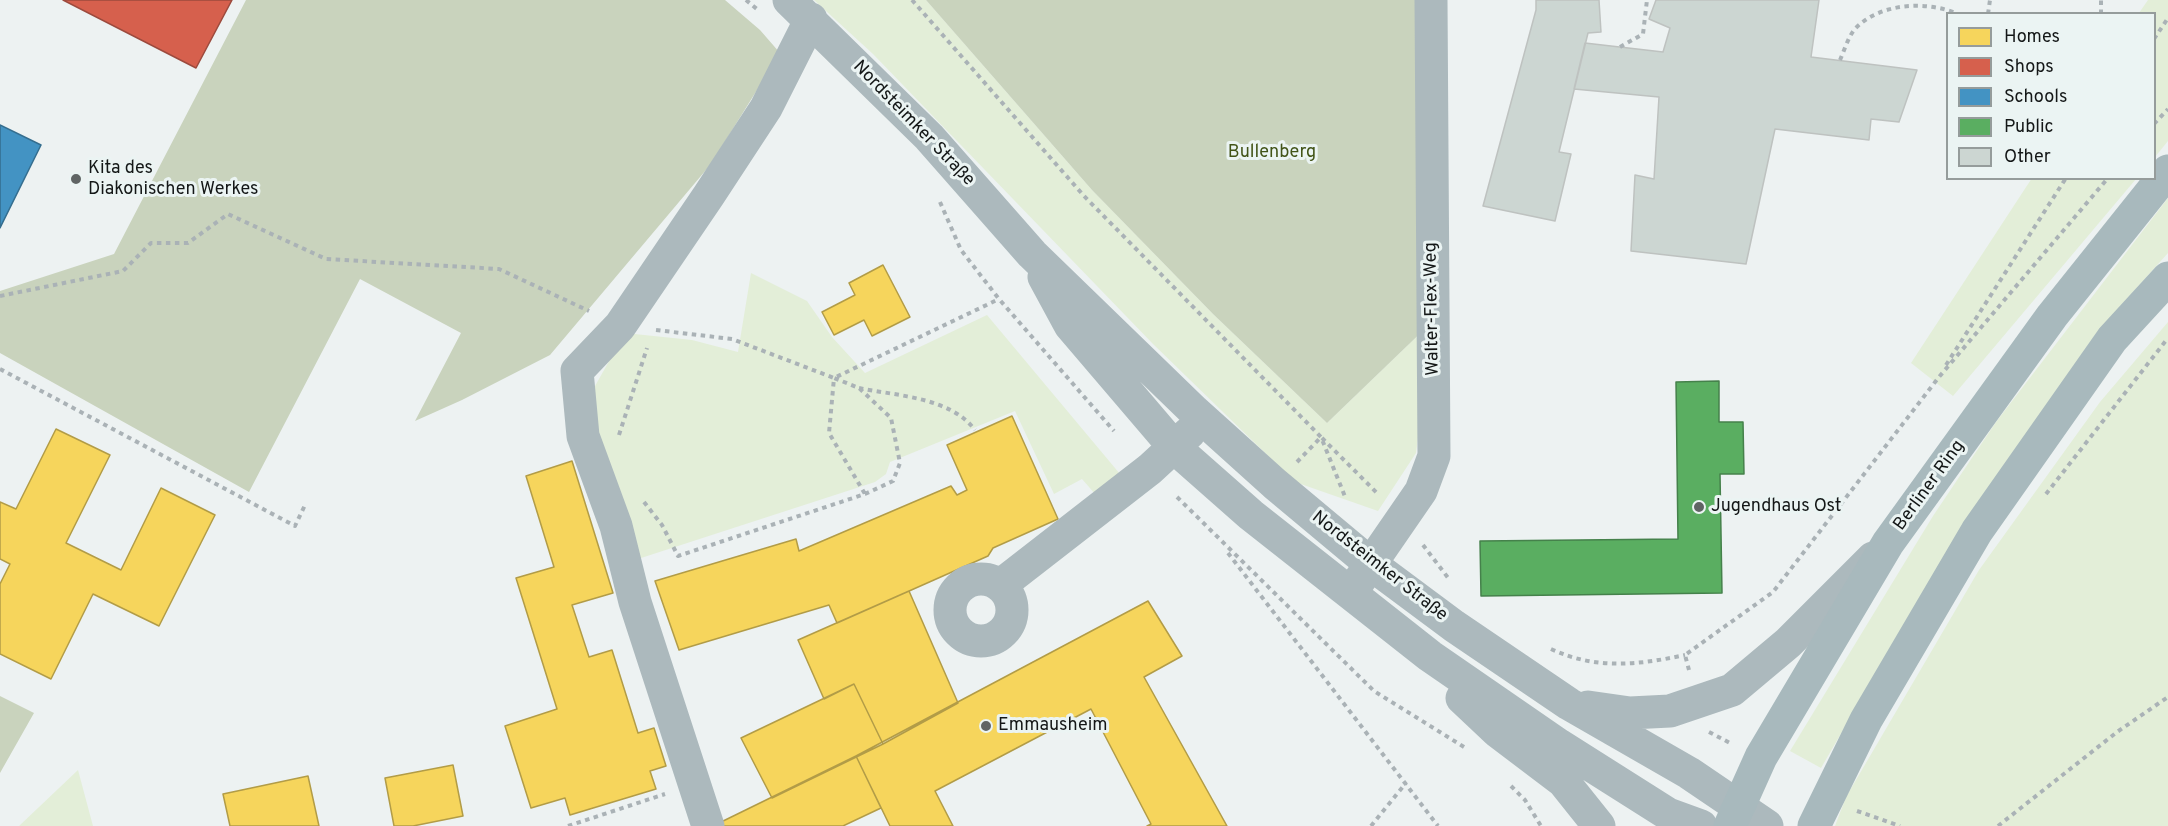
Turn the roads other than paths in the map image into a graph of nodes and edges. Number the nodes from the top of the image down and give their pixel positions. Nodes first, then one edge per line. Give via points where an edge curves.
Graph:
1 (1431, 0) edge
2 (800, 9) edge
3 (2168, 171) edge
4 (1032, 254) junction
5 (2168, 278) edge
6 (1203, 419) junction
7 (1175, 448) junction
8 (1888, 543) junction
9 (1372, 565) junction
10 (1002, 584) dead end
11 (1350, 592) junction
12 (1430, 656) junction
13 (1569, 704) junction
14 (1735, 816) edge
15 (708, 826) edge
16 (1599, 826) edge
17 (1701, 826) edge
18 (1767, 826) edge
19 (1814, 826) edge

1 - 9 street, Walter-Flex-Weg via 1434,456 1421,491
2 - 4 street, Nordsteimker Straße via 929,137
2 - 15 street via 766,108 620,326 577,371 583,436 616,526 635,602
3 - 8 main road, Berliner Ring via 2052,316
4 - 6 street, Nordsteimker Straße
4 - 7 street, Nordsteimker Straße via 1070,326
5 - 19 main road via 2112,339 1977,531 1866,720
6 - 7 street
6 - 9 street, Nordsteimker Straße
7 - 10 street
7 - 11 street, Nordsteimker Straße via 1251,515
8 - 13 street via 1756,672 1732,690 1670,711 1630,713
8 - 14 main road, Berliner Ring via 1761,757
9 - 11 street, Walter-Flex-Weg
9 - 13 street, Nordsteimker Straße
11 - 12 street, Nordsteimker Straße
12 - 16 street via 1462,698 1497,731 1563,781
12 - 17 street, Nordsteimker Straße via 1578,758 1668,814
13 - 14 street, Nordsteimker Straße via 1689,772
14 - 18 street, Nordsteimker Straße

